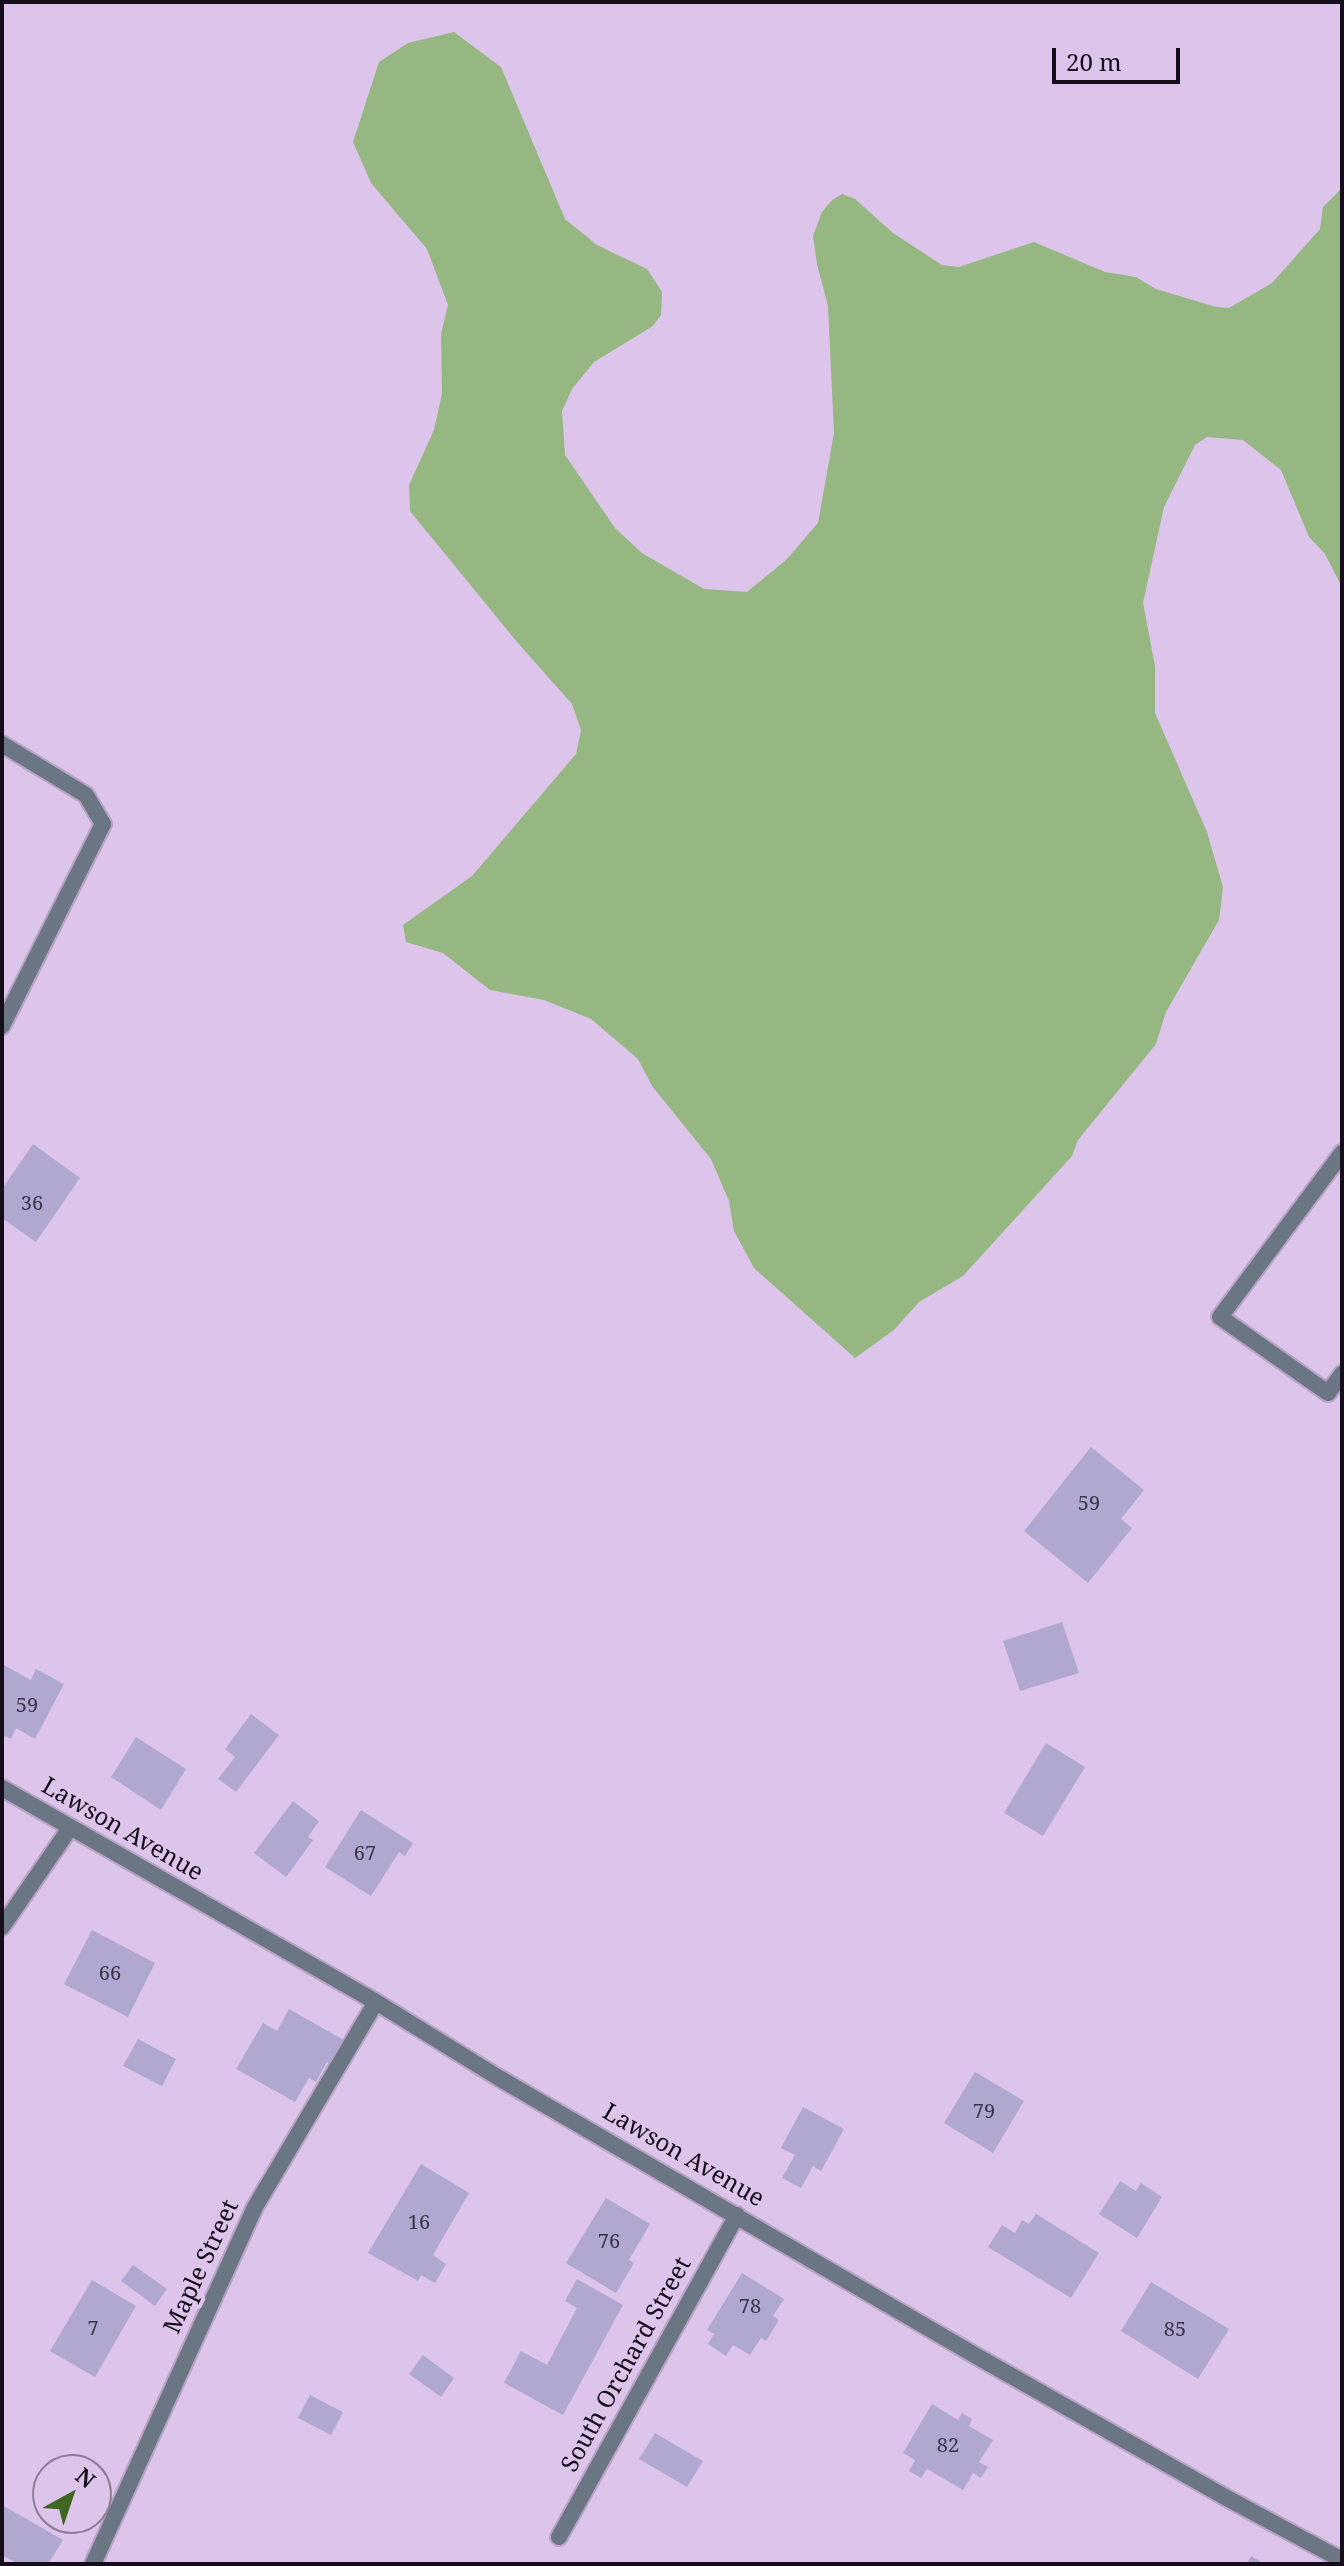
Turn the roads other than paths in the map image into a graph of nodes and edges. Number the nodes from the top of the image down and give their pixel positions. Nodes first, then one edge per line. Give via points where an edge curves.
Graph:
1 (2, 744) edge
2 (2, 1026) edge
3 (1342, 1153) edge
4 (1342, 1374) edge
5 (2, 1788) edge
6 (70, 1828) junction
7 (2, 1927) edge
8 (376, 2002) junction
9 (737, 2215) junction
10 (559, 2537) dead end
11 (1342, 2560) edge
12 (93, 2564) edge

1 - 2 street via 86,795 103,824
3 - 4 street via 1220,1317 1328,1393
5 - 6 street, Lawson Avenue
6 - 7 street
6 - 8 street, Lawson Avenue
8 - 9 street, Lawson Avenue
8 - 12 street, Maple Street via 255,2207
9 - 10 street, South Orchard Street
9 - 11 street, Lawson Avenue via 1102,2428

